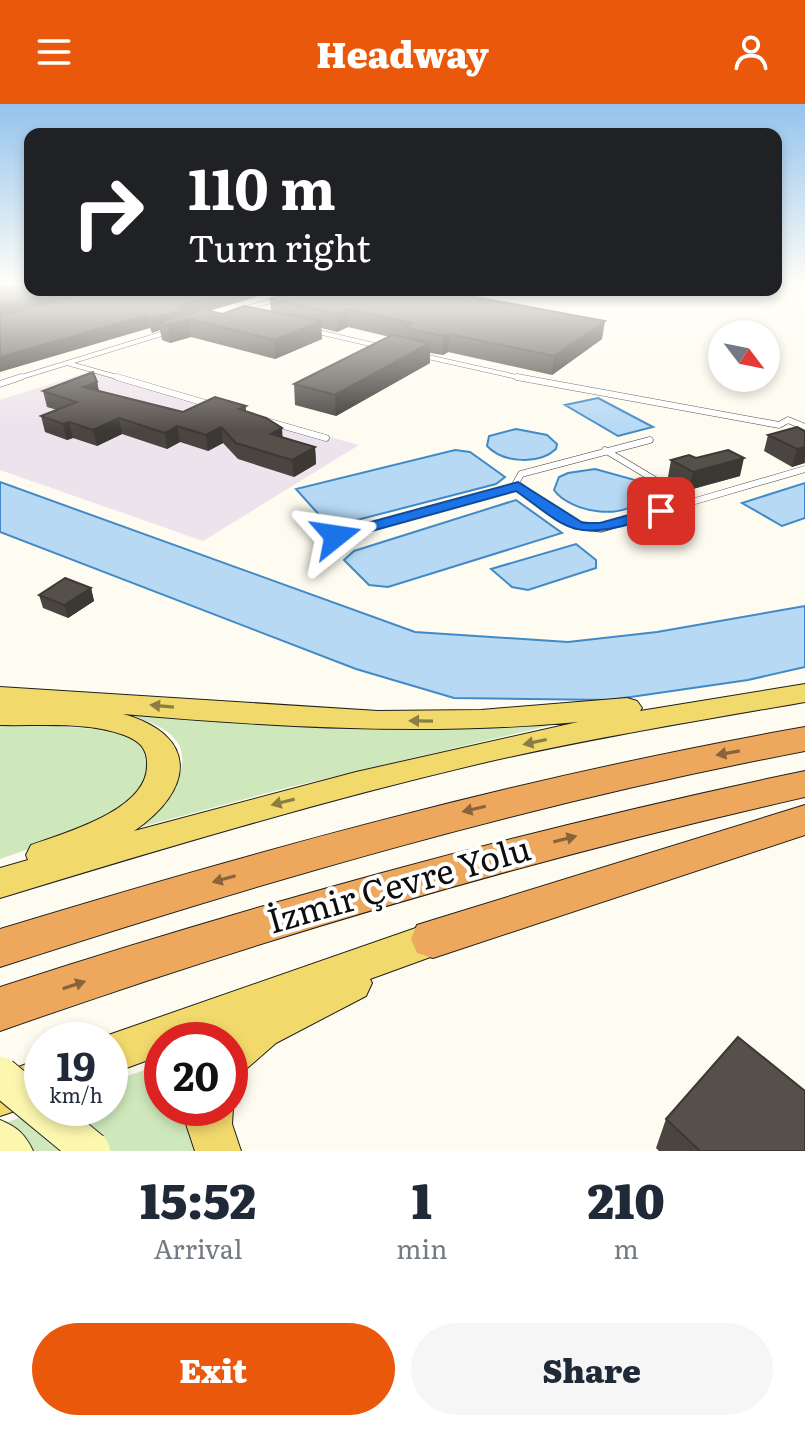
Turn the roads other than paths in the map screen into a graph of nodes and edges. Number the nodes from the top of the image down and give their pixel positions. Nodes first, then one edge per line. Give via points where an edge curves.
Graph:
1 (168, 332) edge
2 (317, 332) edge
3 (386, 348) edge
4 (417, 355) edge
5 (67, 362) junction
6 (0, 384) edge
7 (219, 407) edge
8 (249, 416) edge
9 (805, 427) edge
10 (326, 438) dead end
11 (650, 440) dead end
12 (605, 450) junction
13 (805, 469) edge
14 (518, 486) junction
15 (692, 502) junction
16 (336, 536) dead end
17 (792, 695) edge
18 (0, 696) edge
19 (0, 715) edge
20 (805, 739) edge
21 (805, 784) edge
22 (805, 820) edge
23 (0, 873) edge
24 (0, 883) edge
25 (433, 939) junction
26 (0, 948) edge
27 (0, 1009) edge
28 (248, 1040) edge
29 (128, 1047) edge
30 (0, 1076) edge
31 (24, 1087) edge
32 (0, 1096) edge
33 (210, 1126) edge
34 (0, 1141) edge
35 (11, 1151) edge
36 (91, 1151) edge
37 (218, 1151) edge

1 - 5 lane
2 - 3 lane
4 - 9 lane via 541,383 779,425 788,420
5 - 6 lane
5 - 7 lane
8 - 10 lane
11 - 12 lane
12 - 14 lane via 528,470 516,480
12 - 15 lane
13 - 15 lane
14 - 15 lane via 583,527 601,528
14 - 16 lane
17 -> 18 main road via 431,721
17 -> 24 main road via 477,754 250,811
19 - 23 main road via 122,724 161,746 165,765 151,800 125,822
20 -> 26 highway, İzmir Çevre Yolu via 439,817
27 -> 21 highway, İzmir Çevre Yolu via 473,861
22 - 25 highway
25 - 28 main road
25 - 29 main road
30 - 36 street, bridge
31 - 32 main road
33 - 37 main road
34 - 35 street

